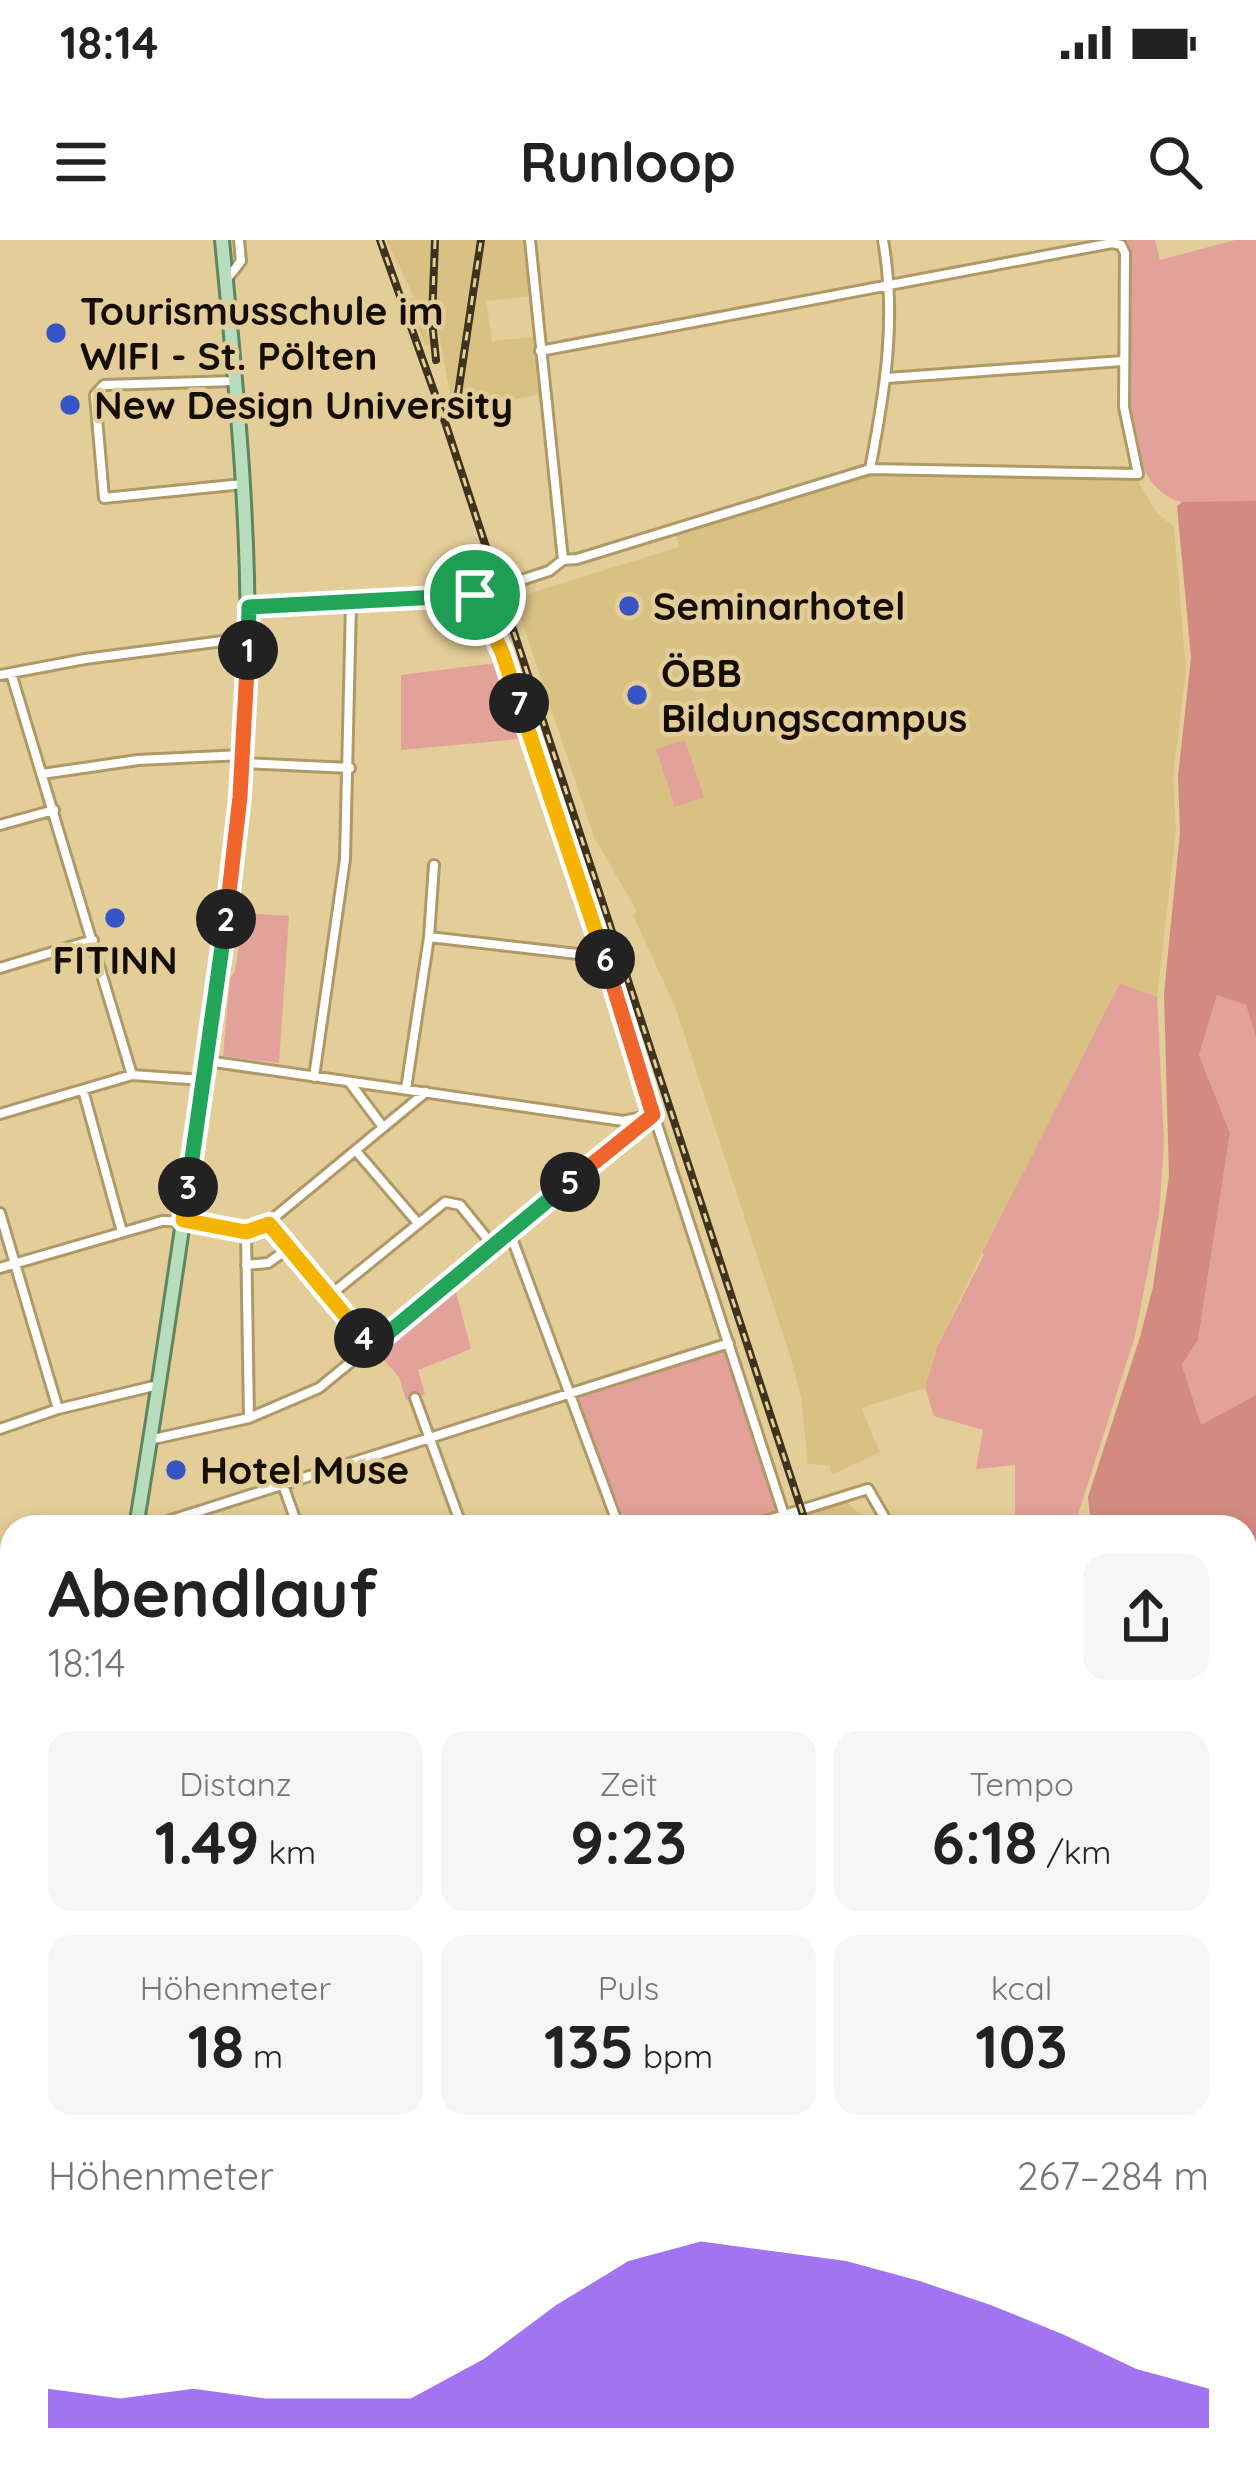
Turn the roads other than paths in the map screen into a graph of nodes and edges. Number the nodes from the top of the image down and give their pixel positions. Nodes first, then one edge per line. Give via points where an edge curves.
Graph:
1 (222, 240) edge
2 (239, 240) edge
3 (530, 240) edge
4 (883, 240) edge
5 (226, 280) junction
6 (891, 283) junction
7 (540, 351) junction
8 (1122, 361) junction
9 (887, 378) junction
10 (236, 380) junction
11 (870, 469) junction
12 (244, 484) junction
13 (563, 560) junction
14 (475, 595) junction
15 (351, 603) junction
16 (249, 607) junction
17 (248, 638) junction
18 (11, 673) junction
19 (0, 675) edge
20 (242, 759) junction
21 (350, 768) junction
22 (42, 774) junction
23 (54, 810) junction
24 (0, 825) edge
25 (434, 865) dead end
26 (429, 937) junction
27 (93, 940) junction
28 (604, 957) junction
29 (0, 968) edge
30 (207, 1061) junction
31 (131, 1075) junction
32 (314, 1077) junction
33 (204, 1080) junction
34 (350, 1083) junction
35 (406, 1089) junction
36 (82, 1090) junction
37 (426, 1092) junction
38 (1, 1111) edge
39 (653, 1115) junction
40 (383, 1127) junction
41 (356, 1151) junction
42 (0, 1213) edge
43 (183, 1220) junction
44 (416, 1222) junction
45 (269, 1224) junction
46 (122, 1232) junction
47 (246, 1232) junction
48 (510, 1233) junction
49 (494, 1247) junction
50 (288, 1249) junction
51 (15, 1264) junction
52 (246, 1265) junction
53 (0, 1268) edge
54 (329, 1296) junction
55 (729, 1343) junction
56 (371, 1347) junction
57 (158, 1385) junction
58 (571, 1393) junction
59 (415, 1398) dead end
60 (58, 1409) junction
61 (249, 1418) junction
62 (0, 1429) edge
63 (429, 1438) junction
64 (149, 1440) junction
65 (283, 1486) junction
66 (138, 1515) edge
67 (188, 1515) edge
68 (294, 1515) edge
69 (458, 1515) edge
70 (615, 1515) edge
71 (784, 1515) joint
72 (883, 1515) edge

1 - 5 main road
2 - 5 street via 241,261
3 - 7 street
4 - 6 street
5 - 10 main road
6 - 7 street
6 - 8 street via 1121,245
6 - 9 street
7 - 13 street
8 - 9 street
8 - 11 street via 1138,474
9 - 11 street
10 - 12 main road
10 - 12 street via 104,385 95,395 104,498
11 - 13 street
12 - 16 main road
13 - 14 street
14 - 15 street
14 - 28 street via 502,652
15 - 16 street
15 - 21 street
16 - 17 main road
17 - 18 street
17 - 20 main road
18 - 19 street
18 - 22 street
20 - 21 street
20 - 22 street via 138,760
20 - 30 main road
21 - 32 street via 346,859
22 - 23 street
23 - 24 street
23 - 27 street
25 - 26 street
26 - 28 street
26 - 35 street
27 - 29 street
27 - 31 street
28 - 39 street
30 - 32 street
30 - 33 main road
31 - 33 street
31 - 36 street
32 - 34 street
33 - 43 main road
34 - 35 street
34 - 40 street
35 - 37 street
36 - 38 street
36 - 46 street
37 - 39 street via 622,1121
37 - 40 street
39 - 48 street
39 - 55 street
40 - 41 street
41 - 44 street
41 - 45 street
42 - 51 street
43 - 46 street
43 - 47 street
43 - 57 main road
44 - 49 street via 452,1202
44 - 54 street
45 - 47 street
45 - 50 street
46 - 51 street
47 - 52 street
48 - 49 street
48 - 58 street
49 - 56 street
50 - 52 street
50 - 54 street
51 - 53 street
51 - 60 street
52 - 61 street
54 - 56 street
55 - 58 street
55 - 71 street
56 - 61 street via 309,1394
57 - 60 street
57 - 64 main road
58 - 63 street
58 - 70 street
59 - 63 street
60 - 62 street
61 - 64 street
63 - 65 street
63 - 69 street
64 - 66 main road
65 - 67 street
65 - 68 street
71 - 72 street via 868,1489

